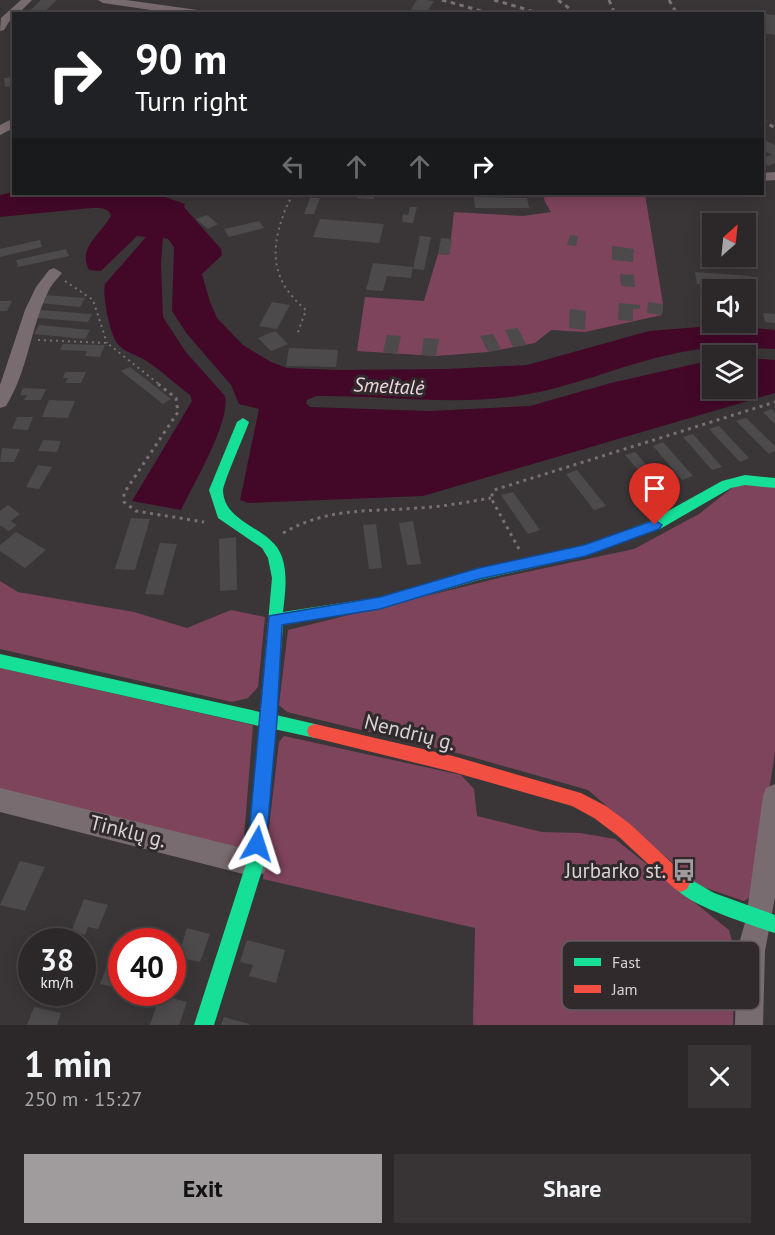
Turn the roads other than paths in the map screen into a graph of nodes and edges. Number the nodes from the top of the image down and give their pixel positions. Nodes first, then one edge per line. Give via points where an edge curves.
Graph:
1 (27, 0) edge
2 (103, 0) edge
3 (13, 12) edge
4 (190, 12) edge
5 (12, 13) edge
6 (0, 28) edge
7 (54, 273) road end
8 (0, 402) edge
9 (243, 422) dead end
10 (775, 483) edge
11 (275, 620) junction
12 (0, 661) edge
13 (269, 720) junction
14 (775, 795) edge
15 (0, 800) edge
16 (255, 864) junction
17 (767, 921) edge
18 (756, 941) edge
19 (749, 1010) edge
20 (204, 1025) edge
21 (749, 1025) edge

1 - 3 street
2 - 4 street
5 - 6 street
7 - 8 street via 41,290 13,376
9 - 11 street via 216,490 222,514 260,535 277,559
10 - 11 street via 745,480 727,484 655,525 586,551 479,574 380,603
11 - 13 street
12 - 13 street, Nendrių g.
13 - 16 street
13 - 17 street, Nendrių g. via 453,764 574,799 624,830 684,886 709,900
14 - 17 street
15 - 16 street, Tinklų g.
16 - 20 street
17 - 18 street
19 - 21 street

